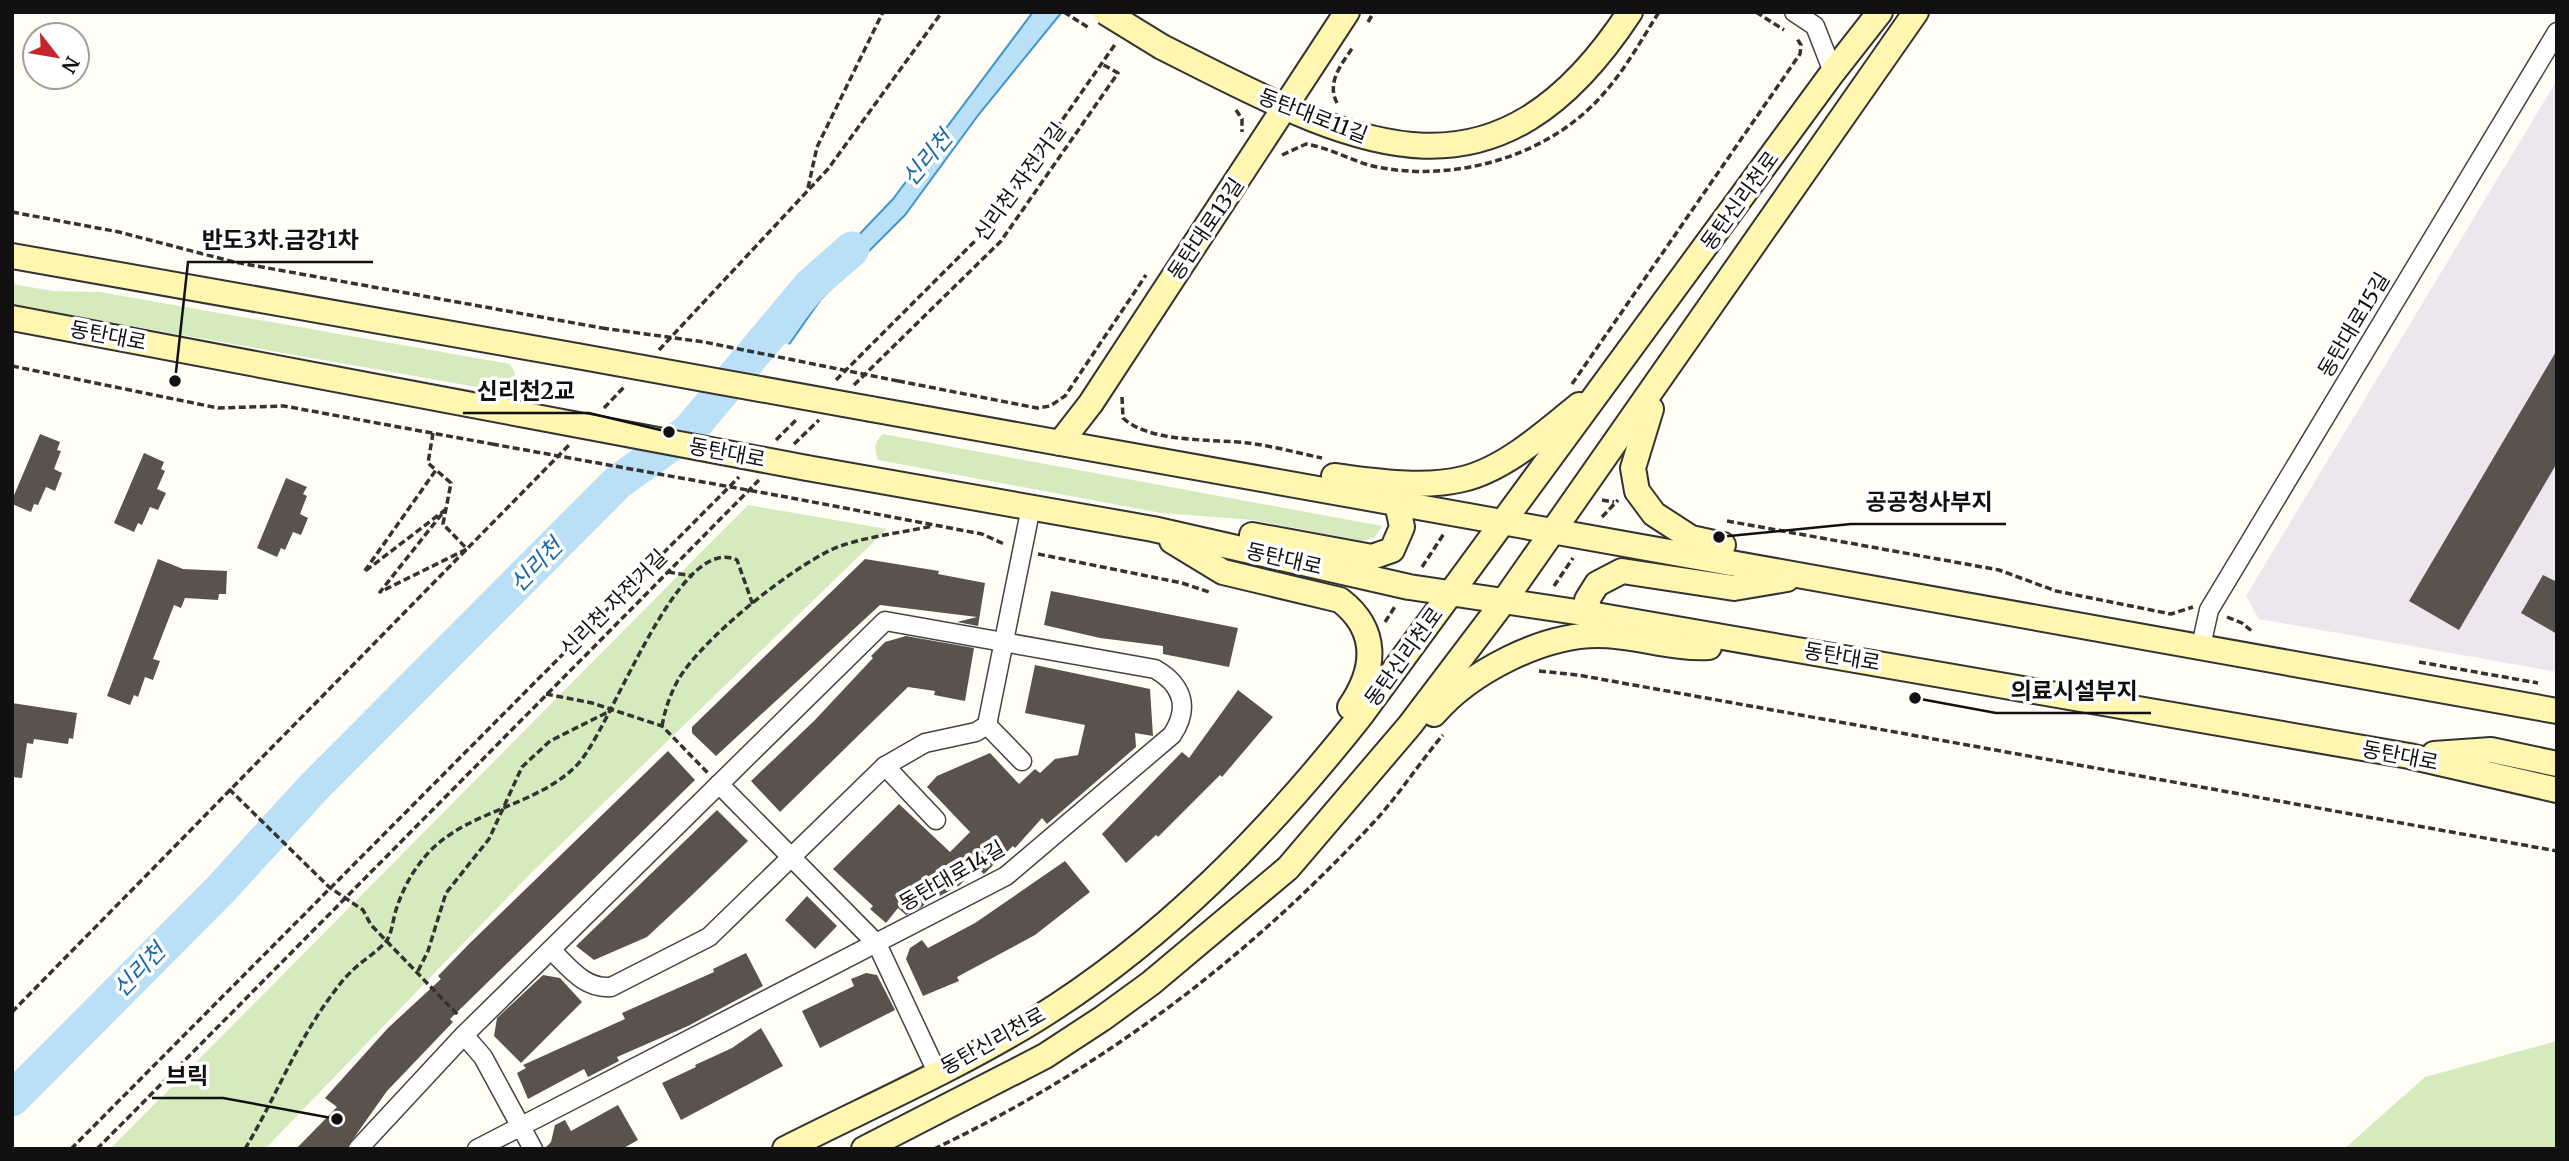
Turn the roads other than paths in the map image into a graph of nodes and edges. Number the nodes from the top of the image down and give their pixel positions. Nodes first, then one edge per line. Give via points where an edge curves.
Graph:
1 (1105, 12) edge
2 (1630, 12) edge
3 (1794, 12) edge
4 (1880, 12) edge
5 (1916, 12) edge
6 (1357, 18) edge
7 (2557, 32) edge
8 (1833, 72) junction
9 (1286, 108) junction
10 (12, 256) edge
11 (46, 262) junction
12 (12, 271) edge
13 (12, 318) edge
14 (1666, 373) junction
15 (1612, 377) junction
16 (1060, 443) junction
17 (1183, 465) junction
18 (1396, 503) junction
19 (1031, 507) junction
20 (1502, 521) junction
21 (1153, 529) junction
22 (1552, 530) junction
23 (1805, 575) junction
24 (1450, 594) junction
25 (1504, 601) junction
26 (1590, 614) junction
27 (1004, 642) junction
28 (1775, 646) junction
29 (2201, 646) junction
30 (2557, 711) edge
31 (987, 725) junction
32 (2409, 756) junction
33 (1022, 761) dead end
34 (2557, 764) edge
35 (885, 766) junction
36 (719, 784) junction
37 (2557, 790) edge
38 (1352, 796) junction
39 (936, 820) dead end
40 (1247, 847) junction
41 (791, 857) junction
42 (877, 944) junction
43 (551, 950) junction
44 (464, 1035) junction
45 (937, 1072) junction
46 (520, 1124) junction
47 (358, 1149) edge
48 (477, 1149) edge
49 (533, 1149) edge
50 (785, 1149) edge
51 (864, 1149) edge

1 - 9 main road, 동탄대로11길, bridge via 1162,47
2 - 9 main road, 동탄대로11길 via 1572,88 1536,115 1474,141 1401,146 1338,130
3 - 8 street via 1815,26
4 - 8 main road, 동탄신리천로
5 - 14 main road, 동탄신리천로
6 - 9 main road, 동탄대로13길
7 - 29 street, 동탄대로15길 via 2209,610
8 - 15 main road, 동탄신리천로
9 - 16 main road, 동탄대로13길
10 - 11 main road
11 - 12 main road via 22,273
11 - 16 main road, bridge
13 - 19 main road, 동탄대로, bridge
14 - 22 main road, 동탄신리천로
14 - 23 main road via 1633,468 1637,491 1654,514 1691,538 1755,552
15 - 17 main road via 1514,455 1463,479 1400,483
15 - 20 main road, 동탄신리천로
16 - 17 main road
17 - 18 main road
18 - 20 main road
18 - 21 main road via 1402,527 1392,550 1372,557 1237,533
19 - 21 main road, 동탄대로
19 - 27 street
20 - 22 main road
20 - 24 main road, 동탄신리천로
21 - 24 main road, 동탄대로
21 - 40 main road via 1223,572 1340,600 1355,611 1366,630 1370,650 1364,687 1266,808
22 - 23 main road
22 - 25 main road, 동탄신리천로
23 - 26 main road via 1734,588 1622,571 1597,584 1587,600
23 - 29 main road
24 - 25 main road, 동탄대로
24 - 40 main road, 동탄신리천로 via 1334,750
25 - 26 main road, 동탄대로
25 - 38 main road, 동탄신리천로
26 - 28 main road, 동탄대로
27 - 31 street
27 - 36 street, 동탄대로14길 via 885,621
27 - 42 street, 동탄대로14길 via 1155,669 1182,694 1181,723 1006,876
28 - 32 main road, 동탄대로
28 - 38 main road via 1691,648 1598,635 1562,640 1504,659 1446,700 1394,761
29 - 30 main road
31 - 33 street
31 - 35 street via 976,732 925,743
32 - 34 main road via 2491,750
32 - 37 main road, 동탄대로
35 - 39 street
35 - 41 street
36 - 41 street
36 - 43 street, 동탄대로14길
38 - 51 main road, 동탄신리천로 via 1288,868 1113,1011 1045,1056
40 - 45 main road, 동탄신리천로 via 1155,934 1099,977 1033,1021
41 - 42 street
41 - 43 street via 709,937 611,987 586,984
42 - 45 street
42 - 46 street, 동탄대로14길
43 - 44 street, 동탄대로14길
44 - 46 street via 484,1057
44 - 47 street, 동탄대로14길
45 - 50 main road, 동탄신리천로
46 - 48 street, 동탄대로14길
46 - 49 street

